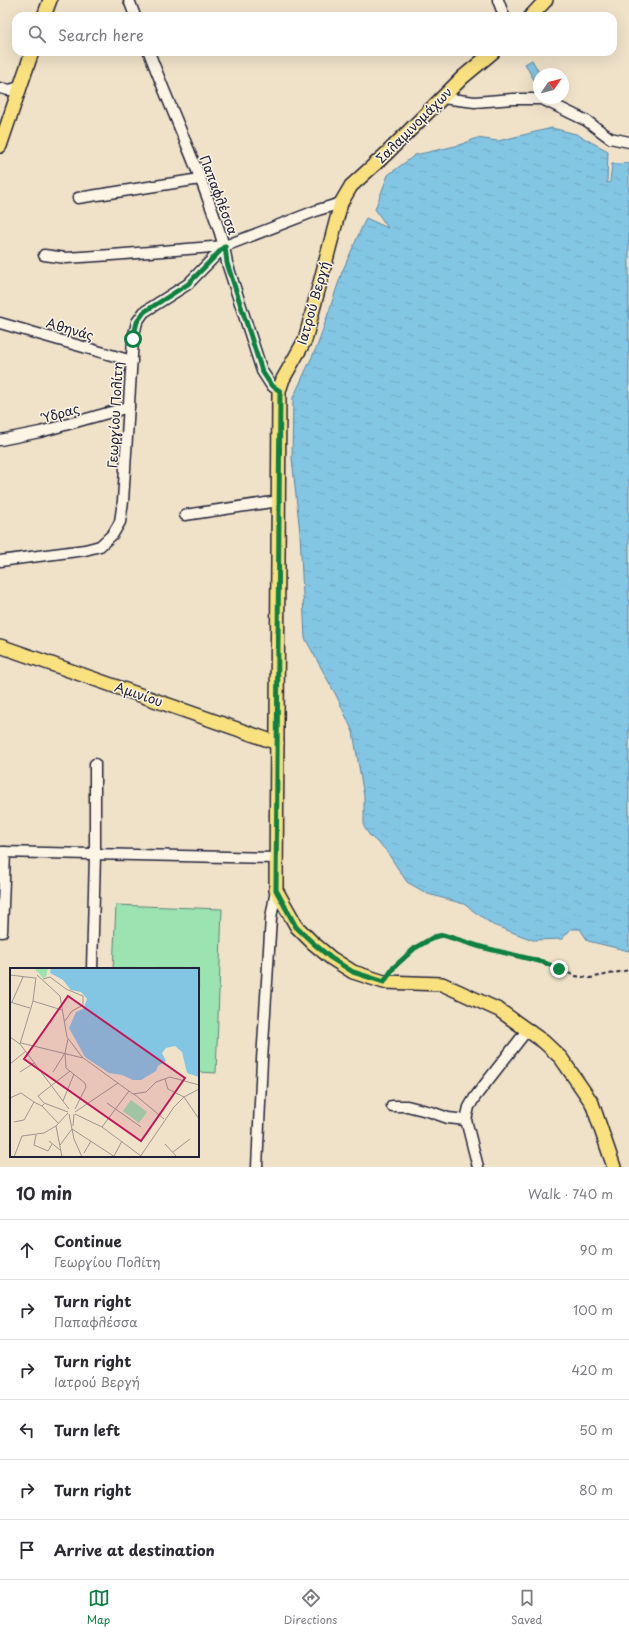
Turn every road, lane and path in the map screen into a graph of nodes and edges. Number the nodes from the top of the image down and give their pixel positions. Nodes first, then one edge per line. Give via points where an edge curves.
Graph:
1 (50, 0) edge
2 (130, 0) edge
3 (498, 0) edge
4 (546, 0) edge
5 (46, 12) edge
6 (134, 12) edge
7 (502, 12) edge
8 (534, 12) edge
9 (31, 56) edge
10 (150, 56) edge
11 (489, 56) edge
12 (20, 87) junction
13 (0, 88) edge
14 (442, 98) junction
15 (629, 142) edge
16 (0, 143) edge
17 (200, 179) junction
18 (78, 198) dead end
19 (341, 204) junction
20 (225, 246) junction
21 (44, 255) dead end
22 (0, 323) edge
23 (132, 361) junction
24 (280, 391) junction
25 (129, 407) junction
26 (0, 440) edge
27 (279, 501) junction
28 (185, 515) dead end
29 (0, 561) edge
30 (0, 646) edge
31 (277, 743) junction
32 (95, 764) dead end
33 (3, 852) edge
34 (95, 855) junction
35 (276, 858) junction
36 (276, 890) junction
37 (2, 932) dead end
38 (92, 968) edge
39 (629, 970) edge
40 (384, 982) junction
41 (528, 1029) junction
42 (392, 1106) dead end
43 (466, 1120) junction
44 (257, 1167) edge
45 (478, 1167) edge
46 (614, 1167) edge

1 - 5 main road
2 - 6 street
3 - 7 street
4 - 8 main road
9 - 12 main road
10 - 17 street, Παπαφλέσσα
11 - 14 main road, Σαλαμινομάχων
12 - 13 street via 9,90
12 - 16 main road
14 - 15 street via 475,102 542,99 587,121 610,138
14 - 19 main road, Σαλαμινομάχων via 351,186
17 - 18 street
17 - 20 street, Παπαφλέσσα
19 - 20 street, Γεωργίου Πολίτη via 318,210
19 - 24 main road, Ιατρού Βεργή via 305,340 283,379
20 - 21 street via 66,258
20 - 23 street, Γεωργίου Πολίτη via 188,284 144,312 137,322
20 - 24 street, Παπαφλέσσα via 227,263 262,371 271,385
22 - 23 street, Αθηνάς
23 - 25 street, Γεωργίου Πολίτη
24 - 27 main road, Ιατρού Βεργή
25 - 26 street, Ύδρας via 40,432
25 - 29 street, Γεωργίου Πολίτη via 123,501 120,522 113,534 100,546 85,550
27 - 28 street
27 - 31 main road, Ιατρού Βεργή
30 - 31 main road, Αμινίου
31 - 35 main road, Ιατρού Βεργή
32 - 34 street
33 - 34 street
33 - 37 street
34 - 35 street
34 - 38 street
35 - 36 main road, Ιατρού Βεργή
36 - 40 main road, Ιατρού Βεργή via 296,927 313,943 353,972
36 - 44 street via 271,926
39 - 40 path via 590,978 575,976 543,962 443,935 415,948 394,967
40 - 41 main road, Ιατρού Βεργή via 442,984 499,1010
41 - 43 street via 475,1097
41 - 46 main road, Ιατρού Βεργή via 561,1058 592,1103
42 - 43 street via 408,1106 448,1118
43 - 45 street

